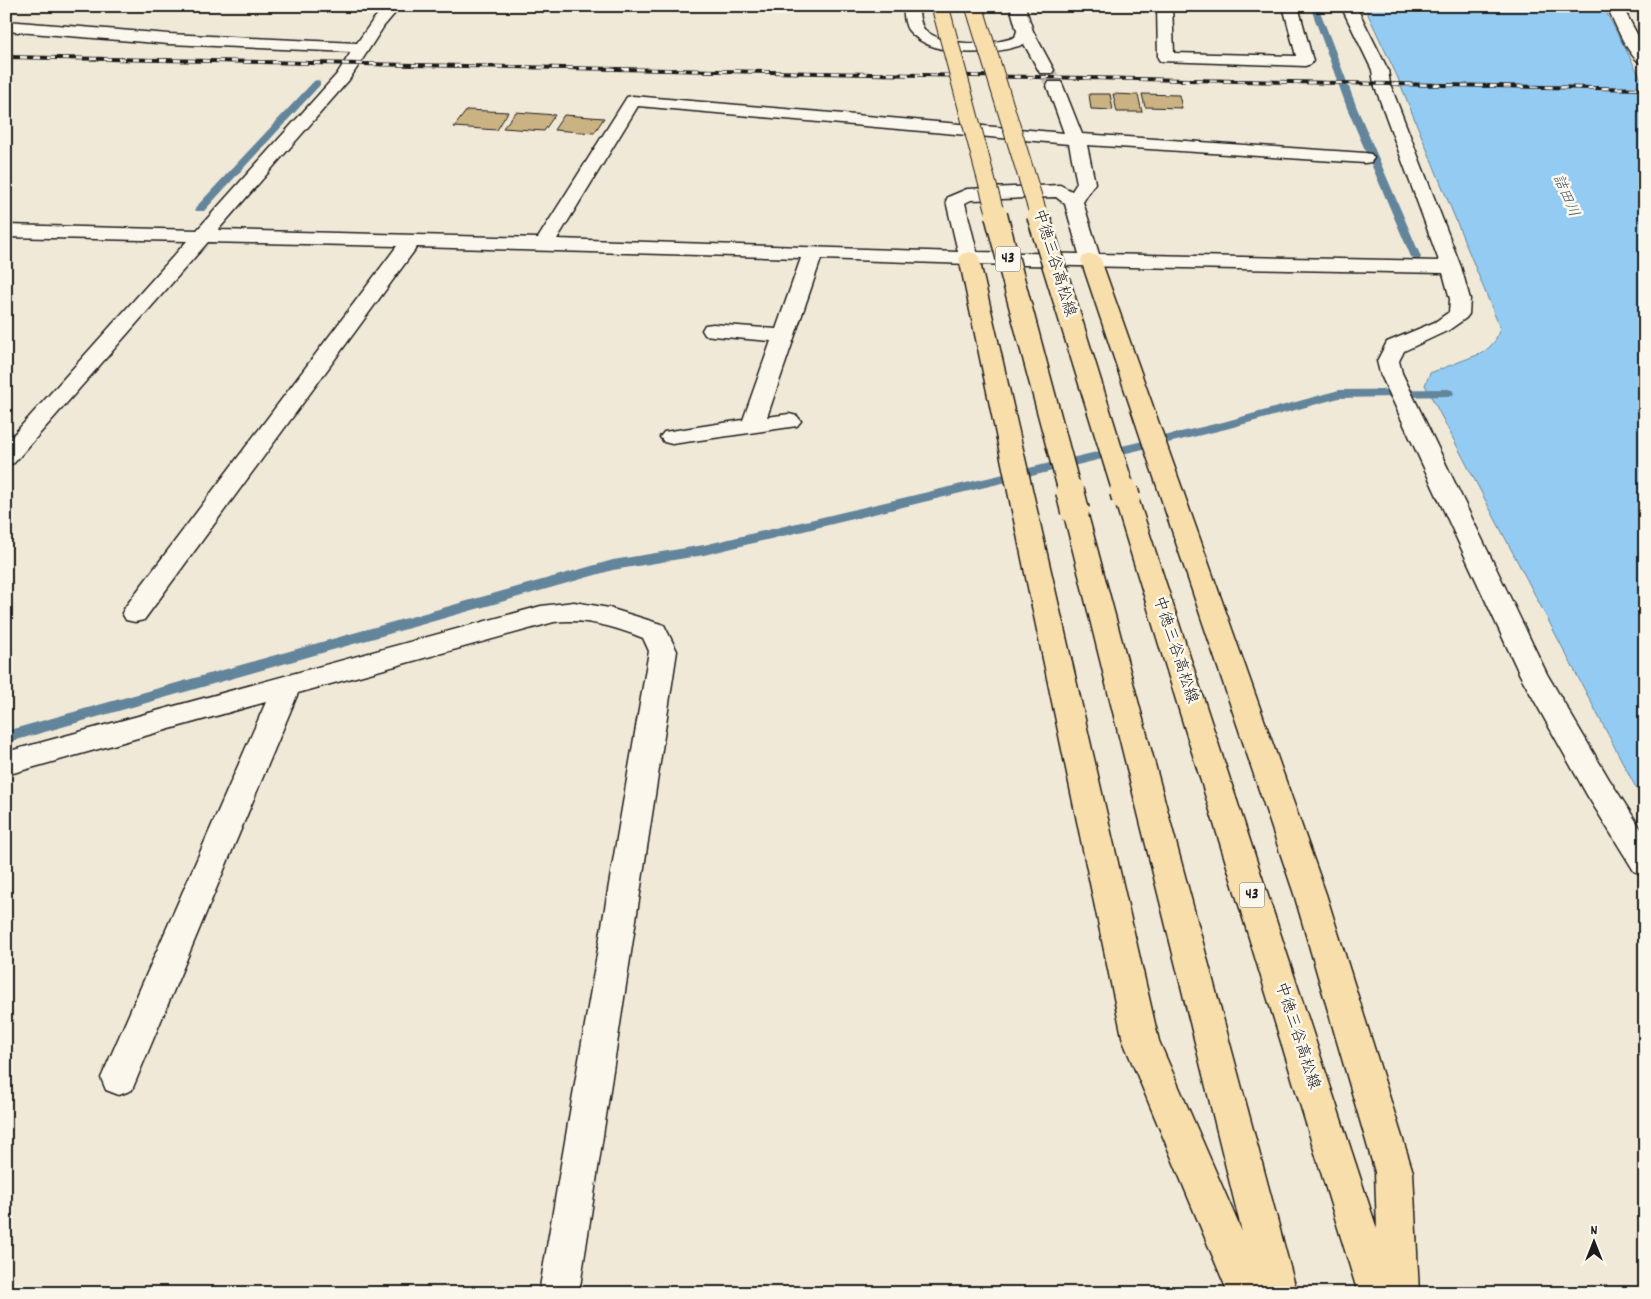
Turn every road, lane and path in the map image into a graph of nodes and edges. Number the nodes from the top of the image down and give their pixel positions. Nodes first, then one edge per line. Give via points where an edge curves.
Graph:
1 (394, 6) edge
2 (910, 6) edge
3 (940, 6) edge
4 (974, 6) edge
5 (1017, 6) edge
6 (1164, 6) edge
7 (1290, 6) edge
8 (1348, 6) edge
9 (1614, 6) edge
10 (6, 26) edge
11 (1025, 31) junction
12 (360, 48) junction
13 (1645, 60) edge
14 (1046, 70) tunnel mouth
15 (1055, 86) tunnel mouth
16 (1075, 138) junction
17 (1366, 158) dead end
18 (1074, 202) junction
19 (6, 231) edge
20 (204, 236) junction
21 (411, 241) junction
22 (544, 244) junction
23 (813, 252) junction
24 (969, 258) junction
25 (1092, 260) junction
26 (1451, 267) junction
27 (713, 330) dead end
28 (784, 336) junction
29 (789, 421) dead end
30 (753, 424) junction
31 (672, 436) dead end
32 (6, 458) edge
33 (135, 614) dead end
34 (288, 686) junction
35 (6, 764) edge
36 (1645, 862) edge
37 (119, 1078) dead end
38 (559, 1293) edge
39 (1248, 1293) edge
40 (1278, 1293) edge
41 (1378, 1293) edge
42 (1399, 1293) edge

1 - 12 street
2 - 11 street via 915,29 927,39 952,47 1006,46 1020,40
3 - 40 main road, 43, bridge
4 - 41 main road, 中徳三谷高松線 / 43, bridge
5 - 11 street
6 - 7 street via 1166,58 1305,60
8 - 26 street via 1380,70 1382,84
9 - 13 street
10 - 12 street via 169,39
11 - 14 street
12 - 20 street via 343,77
15 - 16 street
16 - 17 street
16 - 18 street via 1086,184
16 - 22 street via 633,101
18 - 24 street via 1060,191 967,194 955,201
18 - 25 street
19 - 20 street
20 - 21 street
20 - 32 street
21 - 22 street
21 - 33 street
22 - 23 street
23 - 24 street
23 - 28 street
24 - 25 street
24 - 39 main road via 1141,1041
25 - 26 street
25 - 42 main road via 1310,894 1389,1153 1394,1172
26 - 36 street via 1460,300 1458,314 1442,326 1395,347 1388,361 1391,373 1534,675
27 - 28 street
28 - 30 street
29 - 30 street
30 - 31 street
34 - 35 street
34 - 37 street
34 - 38 street via 560,612 582,612 654,632 663,651

